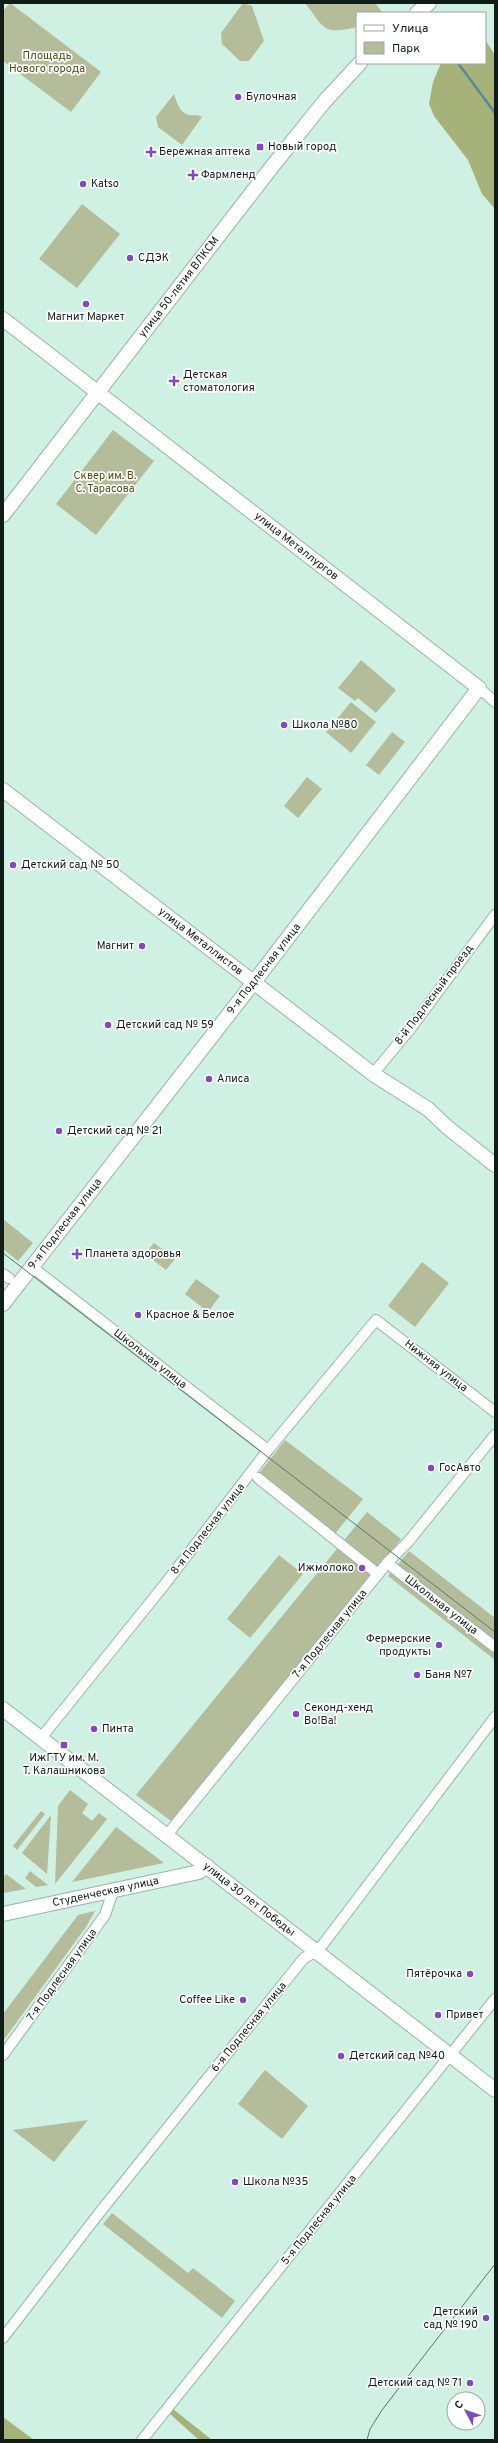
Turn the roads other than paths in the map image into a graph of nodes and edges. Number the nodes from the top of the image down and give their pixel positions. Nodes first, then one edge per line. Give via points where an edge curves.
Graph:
1 (430, 3) edge
2 (418, 12) edge
3 (359, 64) edge
4 (3, 319) edge
5 (97, 392) junction
6 (3, 515) edge
7 (479, 688) junction
8 (495, 702) edge
9 (3, 790) edge
10 (495, 915) edge
11 (254, 982) junction
12 (373, 1074) junction
13 (495, 1165) edge
14 (32, 1267) junction
15 (3, 1304) edge
16 (376, 1320) joint
17 (495, 1412) edge
18 (495, 1435) edge
19 (268, 1450) junction
20 (258, 1478) dead end
21 (387, 1563) junction
22 (378, 1574) junction
23 (495, 1647) edge
24 (3, 1710) edge
25 (495, 1717) edge
26 (41, 1738) junction
27 (167, 1835) junction
28 (207, 1866) junction
29 (113, 1891) junction
30 (3, 1914) edge
31 (318, 1951) junction
32 (495, 1999) edge
33 (3, 2055) edge
34 (450, 2055) junction
35 (495, 2090) edge
36 (3, 2338) edge
37 (142, 2440) edge

1 - 2 street
3 - 5 street, улица 50-летия ВЛКСМ via 324,102
4 - 5 street, улица Металлургов
5 - 6 street, улица 50-летия ВЛКСМ
5 - 7 street, улица Металлургов
7 - 8 street, улица Металлургов
7 - 11 street, 9-я Подлесная улица
9 - 11 street, улица Металлистов
10 - 12 street, 8-й Подлесный проезд via 411,1028
11 - 12 street, улица Металлистов
11 - 14 street, 9-я Подлесная улица
12 - 13 street, улица Металлистов via 428,1109
14 - 15 street, 9-я Подлесная улица
14 - 19 street, Школьная улица
16 - 17 street, Нижняя улица
16 - 19 street, 8-я Подлесная улица
18 - 21 street, 7-я Подлесная улица via 408,1542
19 - 26 street, 8-я Подлесная улица via 161,1590
20 - 22 street
21 - 22 street, 7-я Подлесная улица
21 - 23 street, Школьная улица
22 - 27 street, 7-я Подлесная улица
24 - 26 street, улица 30 лет Победы
25 - 31 street, 6-я Подлесная улица
26 - 27 street, улица 30 лет Победы
27 - 28 street, улица 30 лет Победы
28 - 29 street, Студенческая улица via 199,1872
28 - 31 street, улица 30 лет Победы
29 - 30 street, Студенческая улица
29 - 33 street, 7-я Подлесная улица via 104,1915
31 - 34 street, улица 30 лет Победы
31 - 36 street, 6-я Подлесная улица via 304,1958 100,2212
32 - 34 street, 5-я Подлесная улица
34 - 35 street, улица 30 лет Победы
34 - 37 street, 5-я Подлесная улица

